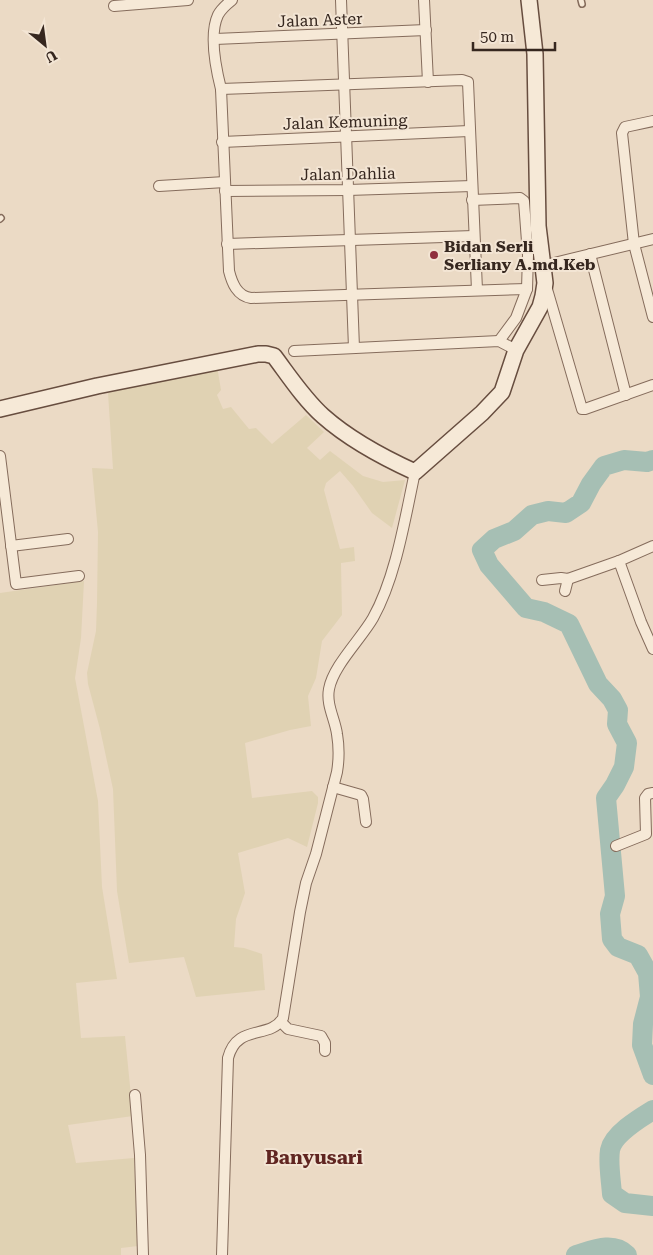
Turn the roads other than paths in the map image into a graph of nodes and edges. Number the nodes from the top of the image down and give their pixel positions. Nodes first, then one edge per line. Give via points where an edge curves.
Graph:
1 (188, 0) edge
2 (232, 0) edge
3 (341, 0) edge
4 (424, 0) edge
5 (528, 0) edge
6 (114, 6) dead end
7 (426, 30) junction
8 (342, 34) junction
9 (215, 39) junction
10 (428, 82) junction
11 (344, 84) junction
12 (221, 89) junction
13 (653, 121) edge
14 (469, 131) junction
15 (346, 137) junction
16 (222, 142) junction
17 (159, 186) dead end
18 (225, 186) junction
19 (472, 186) junction
20 (348, 190) junction
21 (472, 200) junction
22 (474, 236) junction
23 (653, 239) edge
24 (350, 240) junction
25 (227, 244) junction
26 (634, 244) junction
27 (590, 254) junction
28 (535, 265) junction
29 (545, 283) junction
30 (527, 289) junction
31 (477, 290) junction
32 (352, 294) junction
33 (653, 316) edge
34 (499, 341) junction
35 (354, 348) junction
36 (516, 350) junction
37 (294, 351) dead end
38 (653, 385) edge
39 (626, 396) junction
40 (0, 409) edge
41 (0, 456) edge
42 (415, 472) junction
43 (1, 474) edge
44 (4, 521) edge
45 (68, 539) dead end
46 (11, 546) junction
47 (653, 546) edge
48 (619, 561) junction
49 (79, 576) dead end
50 (568, 579) junction
51 (542, 580) dead end
52 (565, 591) dead end
53 (653, 649) edge
54 (333, 786) junction
55 (653, 793) edge
56 (366, 822) dead end
57 (649, 832) edge
58 (616, 846) dead end
59 (281, 1022) junction
60 (324, 1051) dead end
61 (135, 1095) dead end
62 (143, 1255) edge
63 (222, 1255) edge

1 - 6 street
2 - 9 street via 218,14
3 - 8 street
4 - 7 street
5 - 28 street via 535,54 538,216
7 - 8 street, Jalan Aster
7 - 10 street
8 - 9 street, Jalan Aster
8 - 11 street
9 - 12 street via 215,63
10 - 11 street
10 - 14 street via 468,82
11 - 12 street
11 - 15 street
12 - 16 street
13 - 26 street via 625,127 622,133
14 - 15 street, Jalan Kemuning
14 - 19 street
15 - 16 street, Jalan Kemuning
15 - 20 street
16 - 18 street
17 - 18 street, Jalan Dahlia
18 - 20 street, Jalan Dahlia
18 - 25 street
19 - 20 street, Jalan Dahlia
19 - 21 street
20 - 24 street
21 - 22 street
21 - 28 street via 522,200
22 - 24 street
22 - 31 street
23 - 26 street
24 - 25 street
24 - 32 street
25 - 32 street via 230,276 236,289 245,297
26 - 27 street
26 - 33 street
27 - 28 street
27 - 39 street
28 - 29 street
28 - 30 street
29 - 36 street via 540,307
29 - 39 street via 582,409
30 - 31 street
30 - 34 street via 516,318
31 - 32 street
32 - 35 street
34 - 35 street
34 - 36 street
35 - 37 street
36 - 42 street via 502,392
38 - 39 street
40 - 42 street via 98,386 266,354 274,356 310,403 328,420 379,456
41 - 43 street
42 - 54 street via 403,529 383,596 373,618 330,686 328,700 337,734 338,756
43 - 44 street
44 - 46 street
45 - 46 street
46 - 49 street via 16,584
47 - 48 street
48 - 50 street
48 - 53 street
50 - 51 street
50 - 52 street
54 - 56 street via 360,795
54 - 59 street via 306,883
55 - 57 street via 645,798
57 - 58 street
59 - 60 street via 288,1029 321,1036 325,1043
59 - 63 street via 238,1040 230,1050
61 - 62 street

